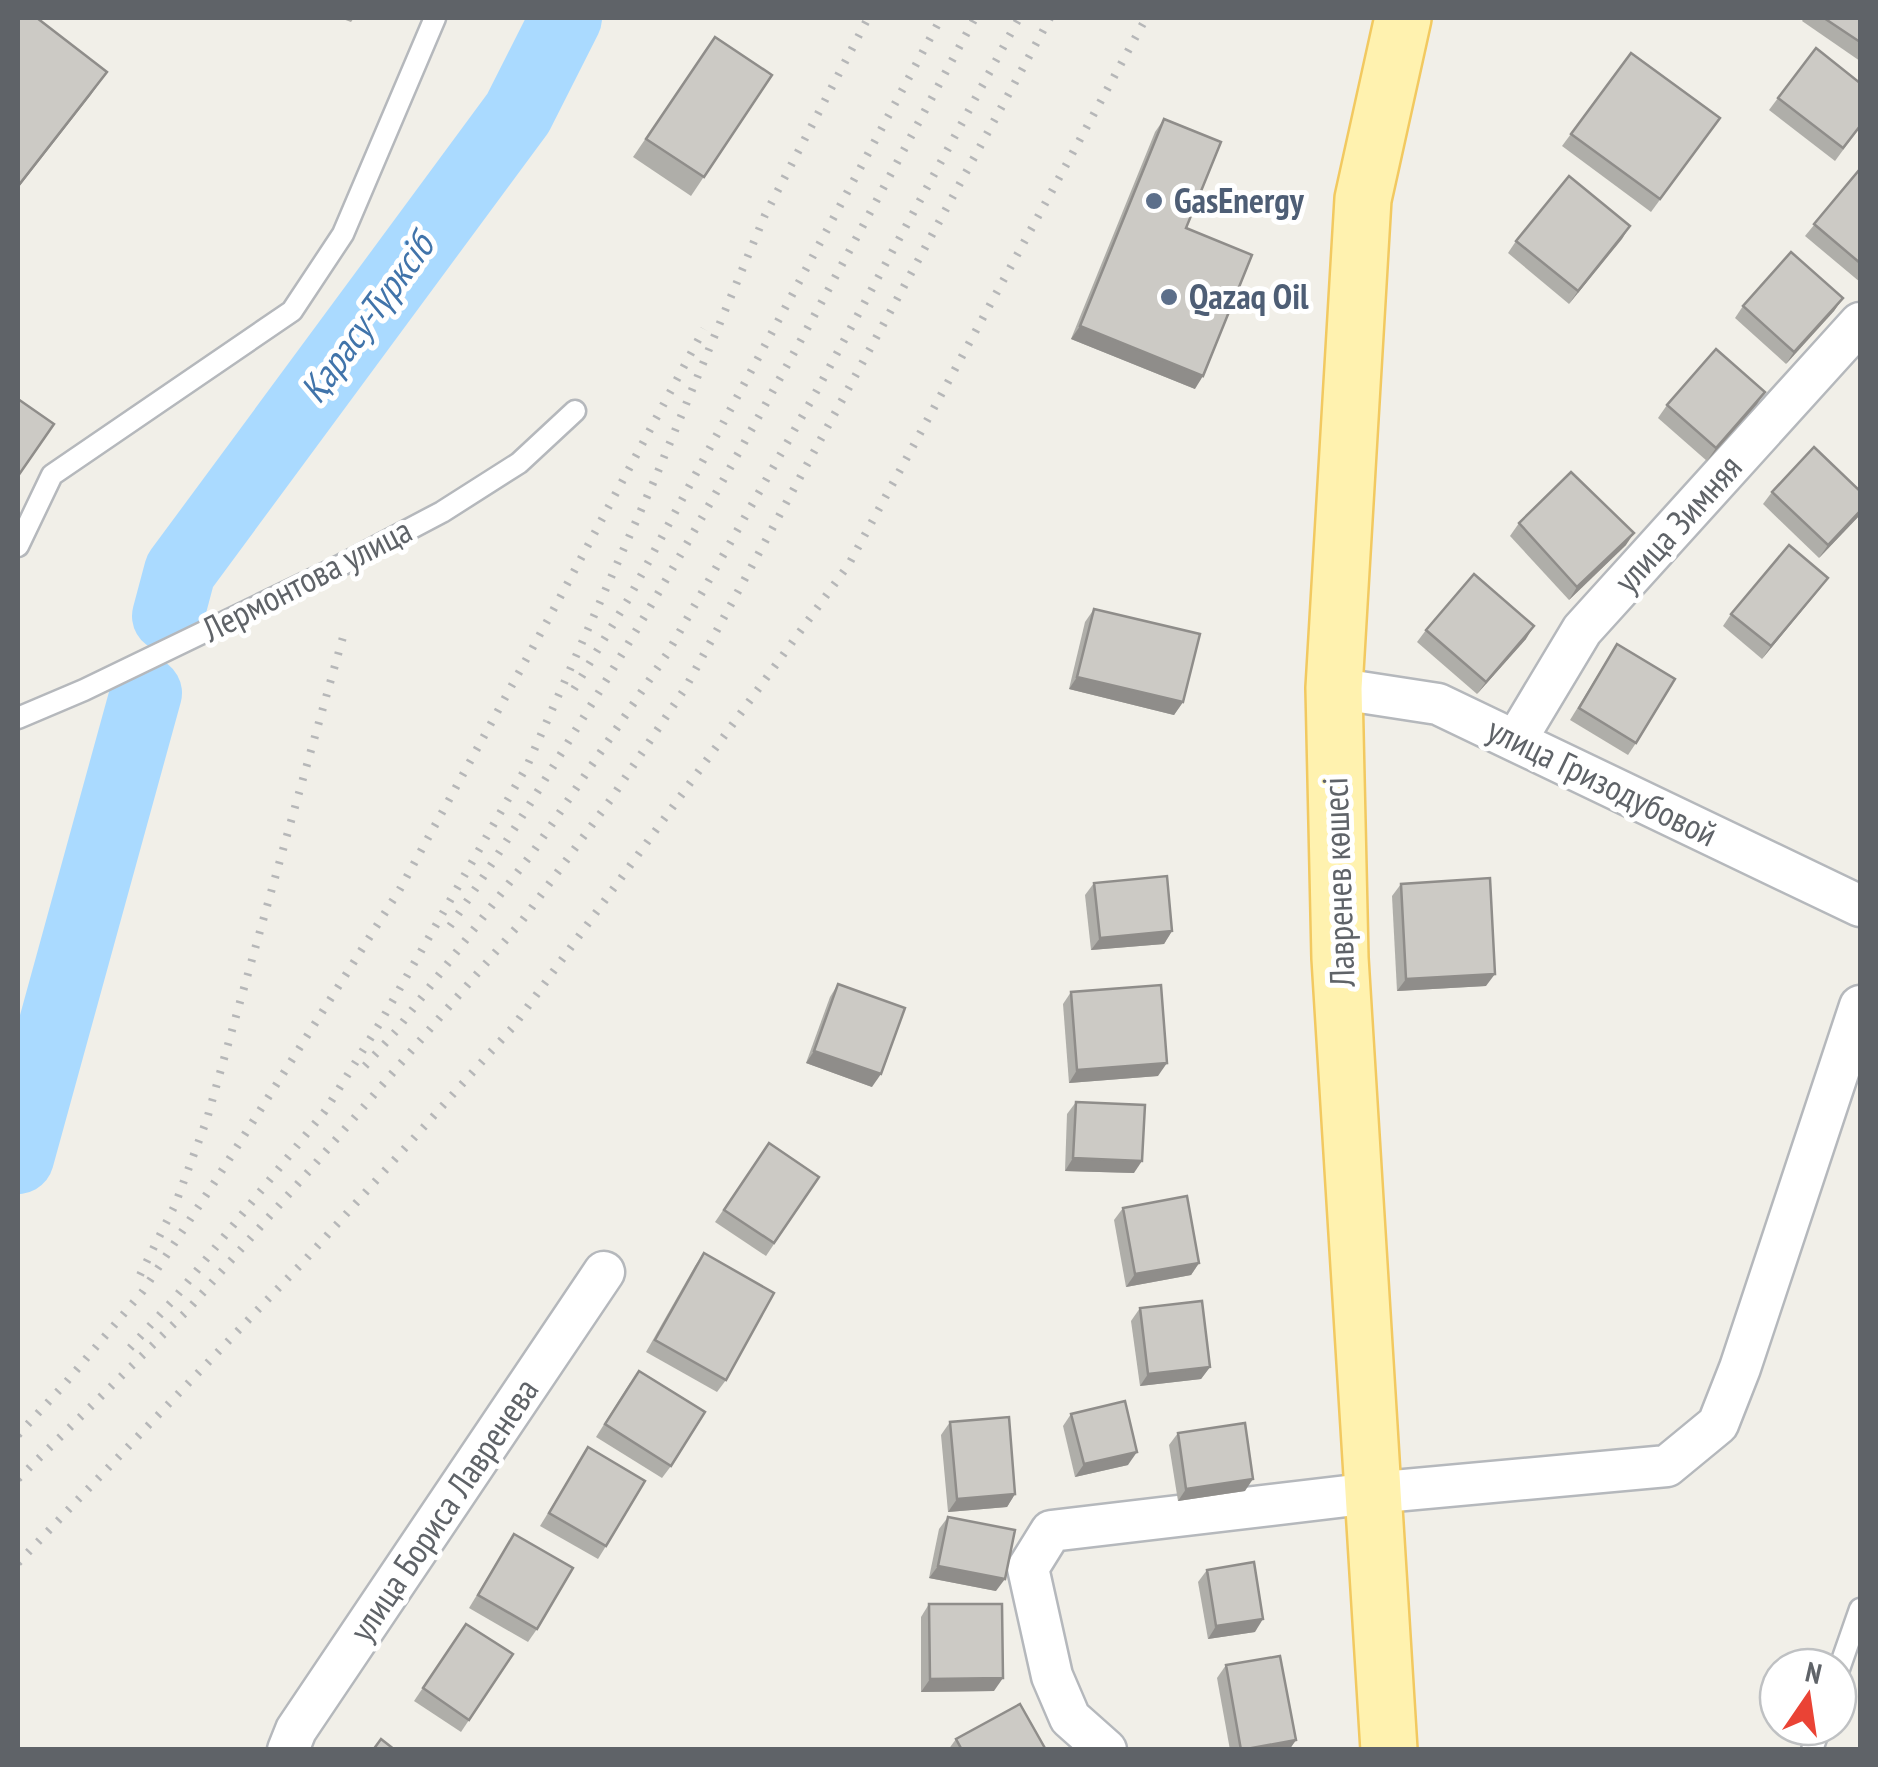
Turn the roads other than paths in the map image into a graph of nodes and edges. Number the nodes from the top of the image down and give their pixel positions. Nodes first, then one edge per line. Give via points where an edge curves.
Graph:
1 (435, 18) edge
2 (1403, 18) edge
3 (1860, 323) edge
4 (576, 410) dead end
5 (18, 546) edge
6 (1334, 688) junction
7 (18, 718) edge
8 (1516, 740) junction
9 (1860, 906) edge
10 (1860, 1006) edge
11 (604, 1272) dead end
12 (1372, 1493) junction
13 (1860, 1609) edge
14 (1847, 1647) edge
15 (288, 1750) edge
16 (1106, 1750) edge
17 (1388, 1750) edge

1 - 5 lane via 343,234 292,311 52,475
2 - 6 main road, Лавренев көшесі via 1363,198
3 - 8 street, улица Зимняя via 1582,630
4 - 7 lane, Лермонтова улица via 519,463 442,512
6 - 8 street, улица Гризодубовой via 1438,704
6 - 12 main road, Лавренев көшесі via 1340,958
8 - 9 street, улица Гризодубовой
10 - 12 street via 1718,1424 1667,1466
11 - 15 street, улица Бориса Лавренева
12 - 16 street via 1050,1531 1028,1568 1052,1676 1070,1718
12 - 17 main road, Лавренев көшесі
13 - 14 lane

